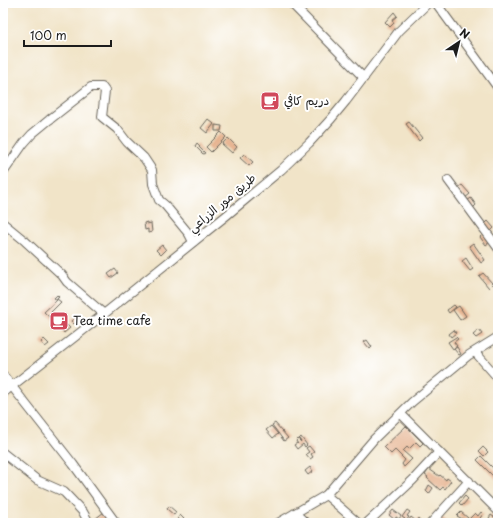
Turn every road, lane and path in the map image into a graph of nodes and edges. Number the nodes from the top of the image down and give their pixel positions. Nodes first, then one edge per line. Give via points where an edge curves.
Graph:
1 (291, 3) edge
2 (428, 3) edge
3 (436, 3) edge
4 (364, 78) junction
5 (498, 88) edge
6 (3, 173) edge
7 (448, 180) dead end
8 (3, 223) edge
9 (193, 242) junction
10 (498, 248) edge
11 (104, 314) junction
12 (498, 337) edge
13 (475, 352) junction
14 (3, 375) edge
15 (498, 378) edge
16 (13, 386) junction
17 (3, 393) edge
18 (401, 414) junction
19 (438, 452) junction
20 (3, 453) edge
21 (469, 481) junction
22 (326, 496) junction
23 (498, 511) edge
24 (295, 513) junction
25 (89, 523) edge
26 (116, 523) edge
27 (278, 523) edge
28 (306, 523) edge
29 (358, 523) edge
30 (367, 523) edge
31 (431, 523) edge

1 - 4 street
2 - 4 street, طريق مور الزراعي via 399,31
3 - 5 street
4 - 9 street, طريق مور الزراعي via 309,143 281,170
6 - 9 street via 24,143 48,120 91,87 102,87 105,92 102,116 144,158 152,170 153,184 159,200
7 - 10 street
8 - 11 street
9 - 11 street, طريق مور الزراعي
11 - 16 street, طريق مور الزراعي
12 - 13 street
13 - 15 street
13 - 18 street via 438,380
14 - 16 street
16 - 17 street, طريق مور الزراعي
16 - 26 street
18 - 19 street
18 - 22 street via 374,439
19 - 21 street
19 - 30 street via 413,480
20 - 25 street via 37,480 64,492 83,512
21 - 23 street
21 - 31 street
22 - 24 street
22 - 29 street
24 - 27 street
24 - 28 street

